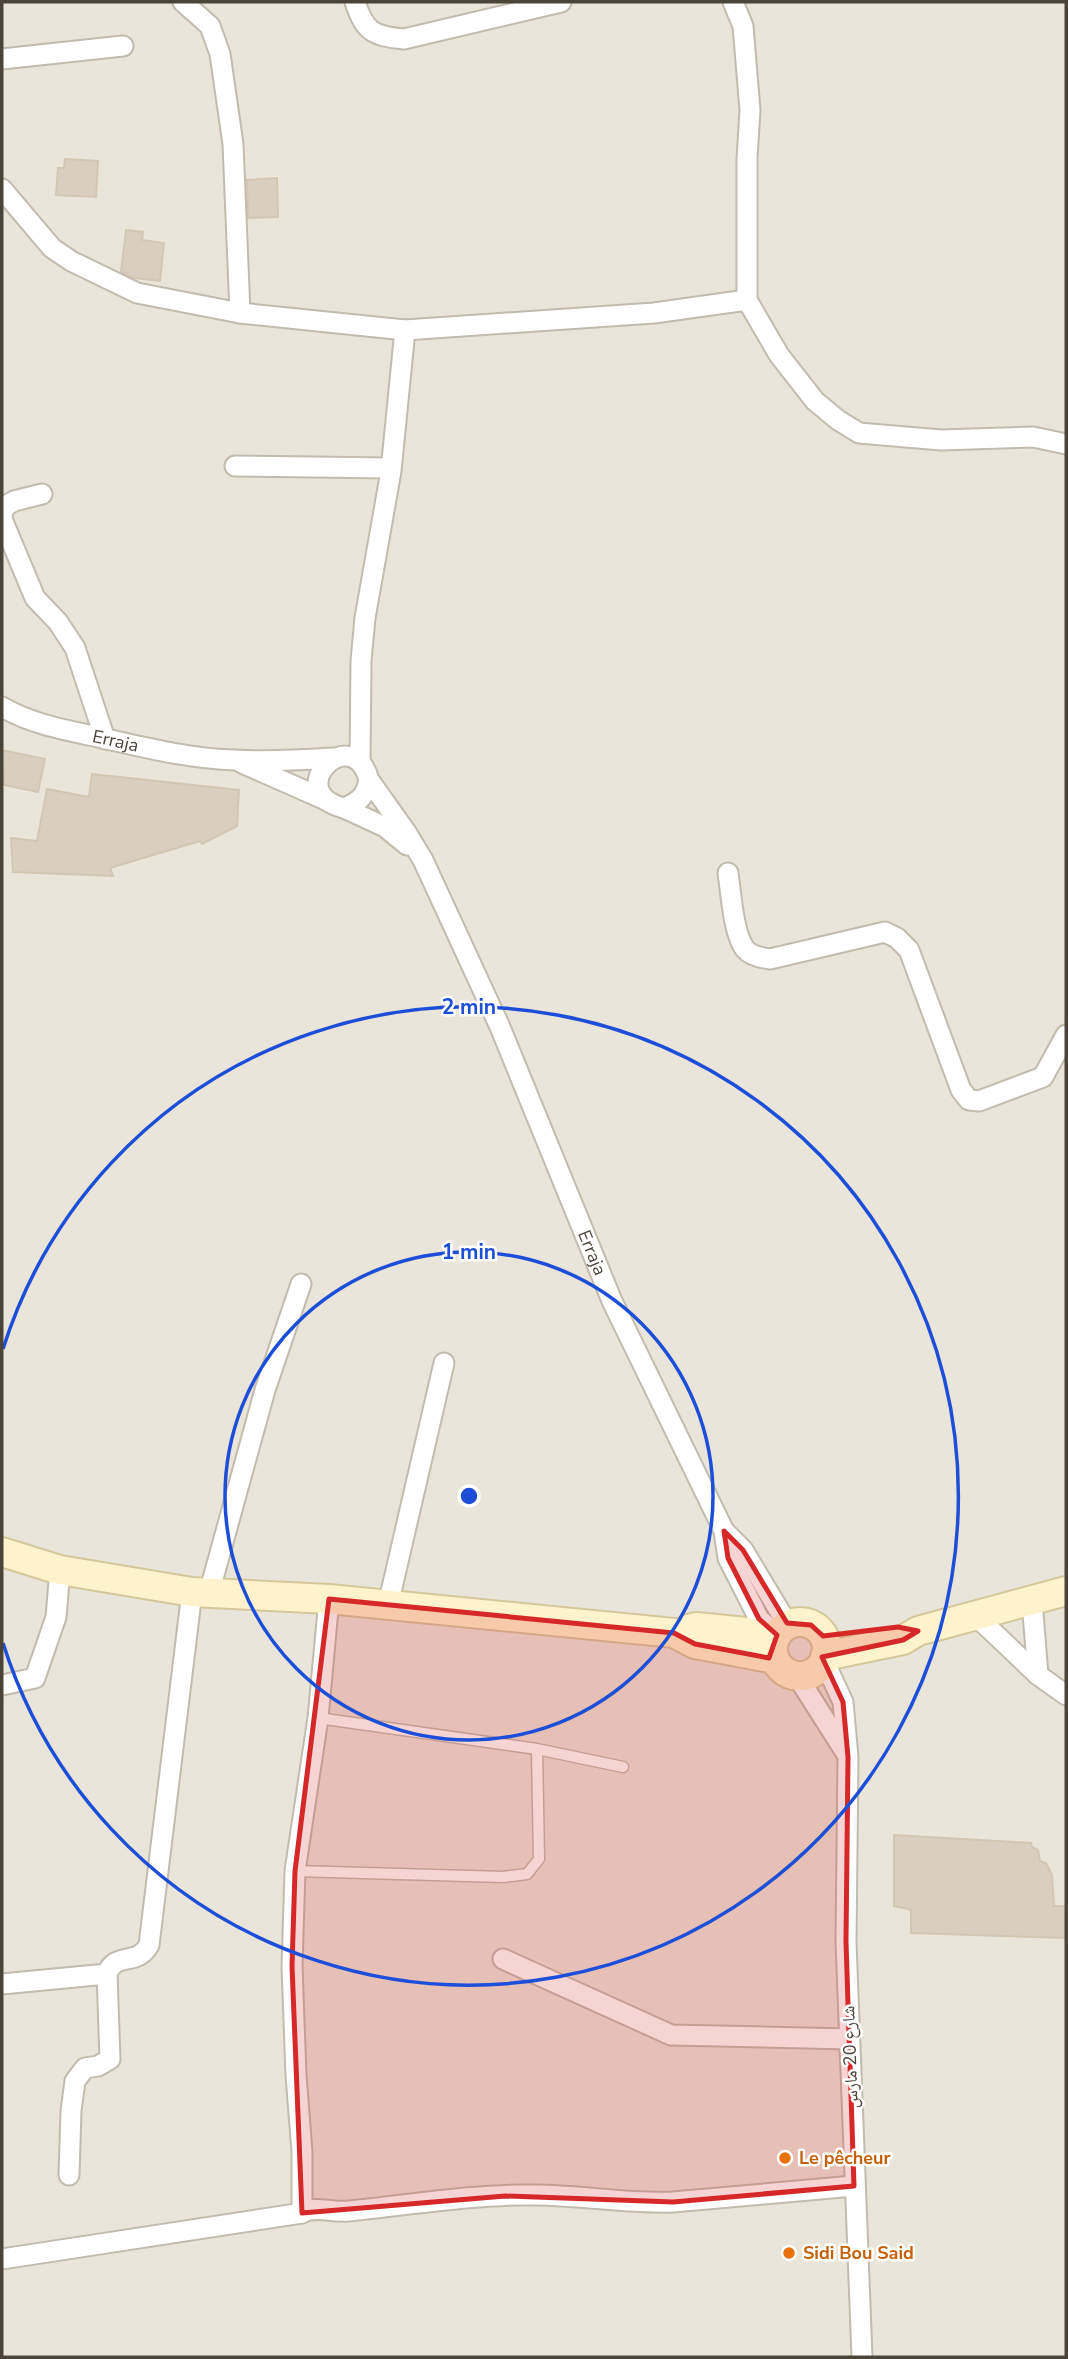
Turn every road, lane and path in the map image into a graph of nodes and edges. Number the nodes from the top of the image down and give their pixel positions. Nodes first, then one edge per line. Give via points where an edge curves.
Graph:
1 (183, 2) edge
2 (355, 2) edge
3 (561, 2) edge
4 (733, 2) edge
5 (123, 46) dead end
6 (2, 60) edge
7 (2, 189) edge
8 (747, 300) junction
9 (240, 313) junction
10 (405, 330) junction
11 (1066, 444) edge
12 (235, 466) dead end
13 (391, 468) junction
14 (42, 494) dead end
15 (2, 518) edge
16 (2, 707) edge
17 (105, 739) junction
18 (234, 760) junction
19 (350, 764) junction
20 (335, 804) junction
21 (423, 860) junction
22 (728, 873) dead end
23 (1066, 1035) edge
24 (301, 1284) dead end
25 (444, 1363) dead end
26 (2, 1552) edge
27 (60, 1570) junction
28 (1066, 1591) edge
29 (201, 1592) junction
30 (328, 1599) junction
31 (1032, 1601) junction
32 (388, 1605) junction
33 (976, 1616) junction
34 (783, 1647) junction
35 (824, 1651) junction
36 (1038, 1675) junction
37 (2, 1685) edge
38 (1066, 1695) edge
39 (318, 1718) junction
40 (537, 1749) junction
41 (848, 1757) junction
42 (623, 1767) dead end
43 (295, 1871) junction
44 (503, 1959) dead end
45 (107, 1975) junction
46 (2, 1984) edge
47 (849, 2039) junction
48 (69, 2175) dead end
49 (854, 2186) junction
50 (302, 2213) junction
51 (2, 2259) edge
52 (862, 2357) edge

1 - 9 street via 210,26 220,54 233,144
2 - 3 street via 361,20 379,37 404,39
4 - 8 street via 743,26 750,110
5 - 6 street
7 - 9 street via 52,248 82,267 137,293
8 - 10 street via 654,313
8 - 11 street via 779,355 815,401 859,433 941,440 1033,437
9 - 10 street
10 - 13 street
12 - 13 street
13 - 19 street via 365,618 360,701
14 - 15 street via 14,501 5,507
15 - 17 street via 35,598 75,648
16 - 17 street, Erraja via 57,729
17 - 18 street, Erraja
18 - 19 street
18 - 20 street
19 - 20 street via 367,789 354,804
19 - 20 street via 324,764 319,773 320,792
19 - 21 street, Erraja
20 - 21 street via 385,827
21 - 34 street, Erraja via 500,1027 612,1301 724,1531 743,1550
22 - 23 street via 739,935 746,950 756,957 770,960 885,932 897,938 909,950 961,1090 969,1100 979,1101 1043,1077
24 - 29 street
25 - 32 street
26 - 27 main road
27 - 29 main road
27 - 37 street via 56,1617 35,1678
28 - 31 main road
29 - 30 main road
29 - 45 street via 149,1945 138,1957 114,1962
30 - 32 main road
30 - 39 street
31 - 33 main road
31 - 36 street
32 - 34 main road via 674,1633 696,1627 746,1632
33 - 35 main road via 918,1631 903,1640
33 - 36 street
34 - 35 main road via 813,1672
34 - 35 main road via 796,1623 811,1625
34 - 41 street
35 - 41 street, شارع 20 مارس via 843,1702
36 - 38 street
39 - 40 lane
39 - 43 street
40 - 42 lane
40 - 43 lane via 539,1859 527,1874
41 - 47 street, شارع 20 مارس
43 - 50 street via 292,1966
44 - 47 street via 671,2035
45 - 46 street
45 - 48 street via 110,2059 85,2068 75,2081
47 - 49 street, شارع 20 مارس
49 - 50 street via 645,2203 515,2195 341,2212 309,2208
49 - 52 street, شارع 20 مارس
50 - 51 street

